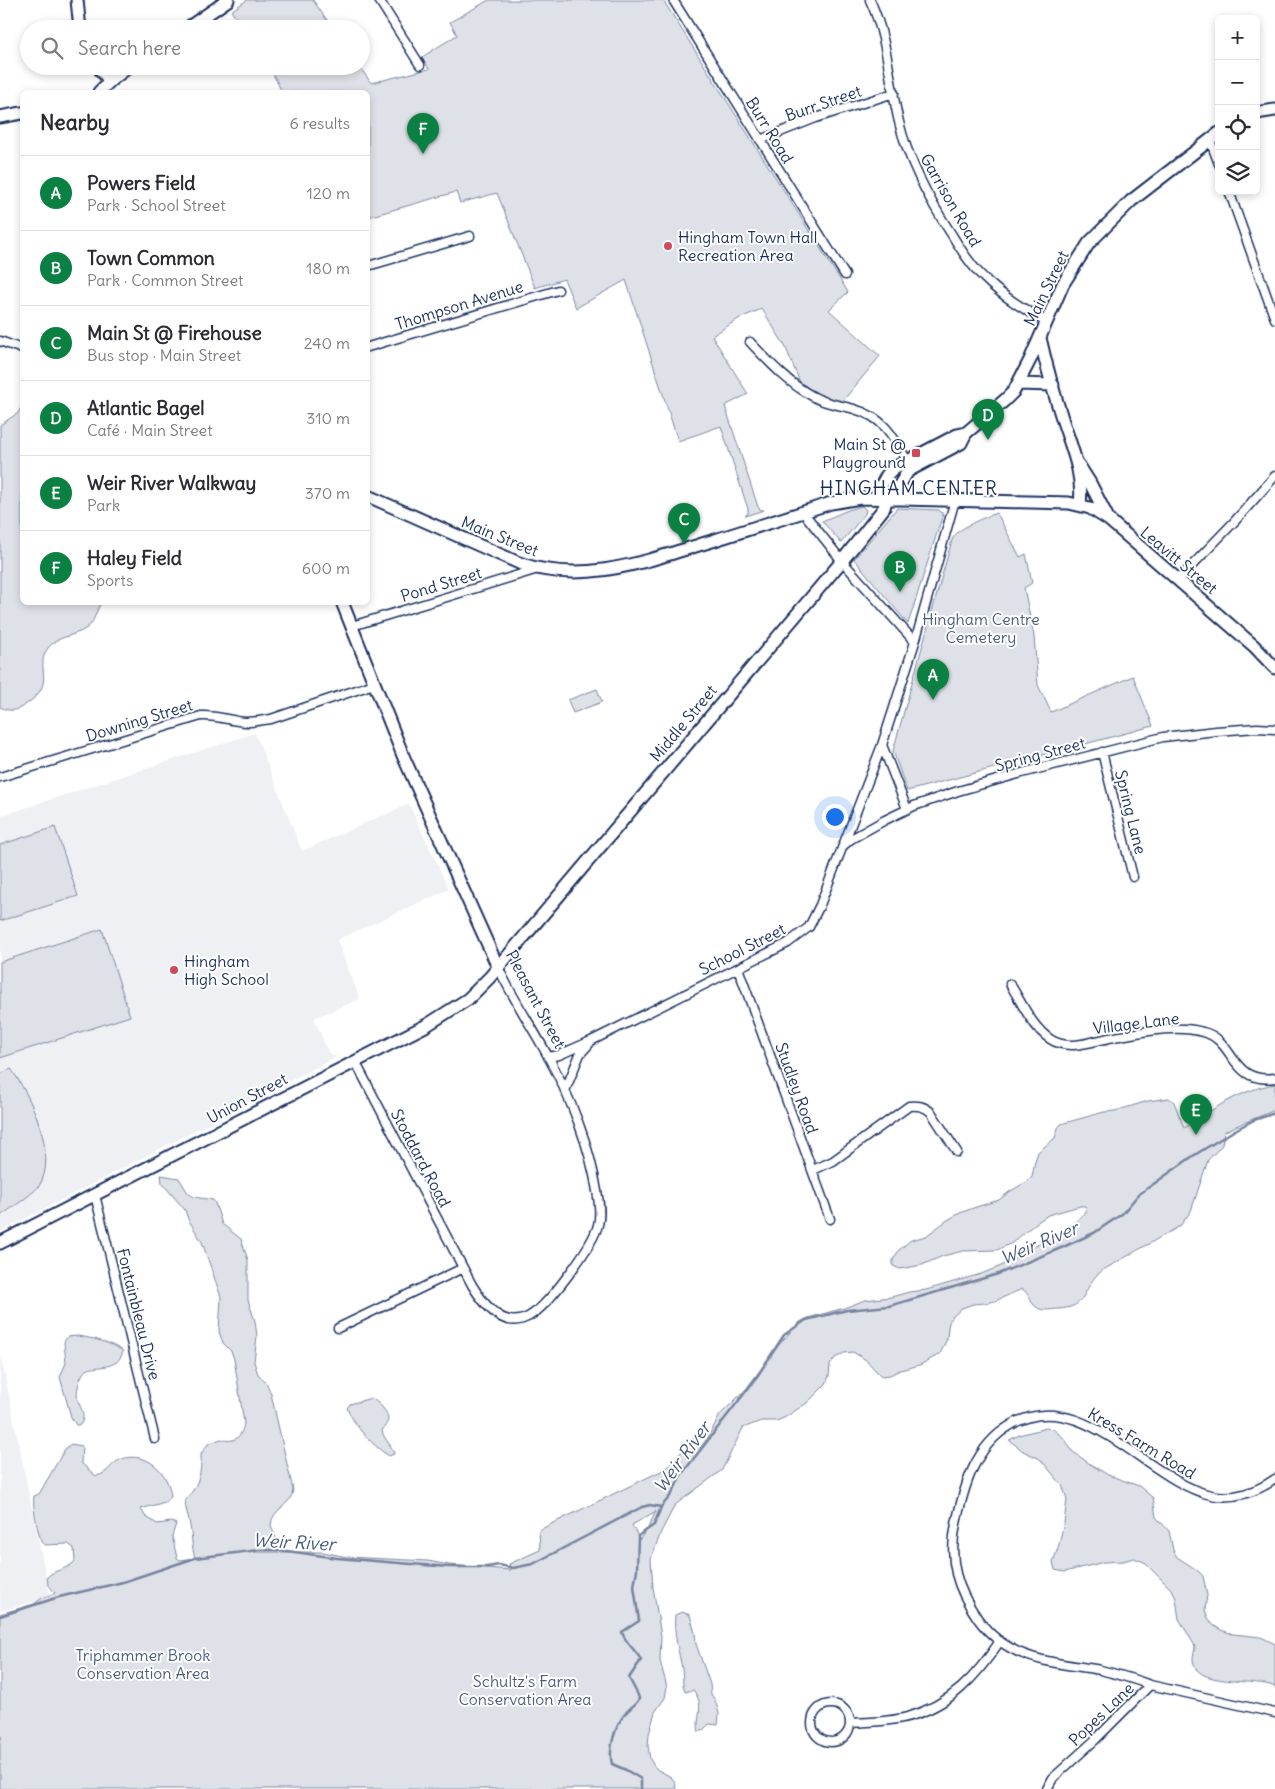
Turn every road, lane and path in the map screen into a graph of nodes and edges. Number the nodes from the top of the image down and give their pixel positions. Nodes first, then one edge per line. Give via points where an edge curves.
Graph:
1 (77, 0) edge
2 (228, 0) edge
3 (379, 0) edge
4 (673, 0) edge
5 (870, 0) edge
6 (79, 20) edge
7 (199, 20) edge
8 (420, 65) dead end
9 (105, 75) edge
10 (118, 75) edge
11 (110, 81) junction
12 (101, 90) edge
13 (894, 93) junction
14 (1275, 110) edge
15 (20, 112) edge
16 (1260, 112) edge
17 (0, 117) edge
18 (1214, 137) edge
19 (760, 140) junction
20 (1216, 150) edge
21 (1230, 195) edge
22 (470, 236) dead end
23 (370, 265) edge
24 (845, 275) dead end
25 (558, 290) dead end
26 (1275, 319) edge
27 (1046, 322) junction
28 (1040, 338) junction
29 (0, 341) edge
30 (750, 342) dead end
31 (370, 346) edge
32 (20, 348) edge
33 (1018, 384) junction
34 (1052, 386) junction
35 (910, 464) junction
36 (1078, 464) junction
37 (1275, 476) edge
38 (370, 497) edge
39 (887, 497) junction
40 (955, 500) junction
41 (1080, 504) junction
42 (803, 512) junction
43 (1109, 520) junction
44 (842, 561) junction
45 (538, 569) junction
46 (1178, 580) junction
47 (343, 605) edge
48 (352, 626) junction
49 (914, 642) junction
50 (1275, 668) edge
51 (374, 684) junction
52 (1275, 724) edge
53 (1257, 728) junction
54 (1275, 729) edge
55 (882, 745) junction
56 (1102, 752) junction
57 (0, 777) edge
58 (907, 809) junction
59 (843, 847) junction
60 (1134, 878) dead end
61 (498, 967) junction
62 (738, 968) junction
63 (1010, 984) dead end
64 (592, 1041) junction
65 (548, 1057) junction
66 (355, 1061) junction
67 (1275, 1078) edge
68 (565, 1091) junction
69 (957, 1152) dead end
70 (813, 1170) junction
71 (96, 1195) junction
72 (830, 1219) dead end
73 (0, 1243) edge
74 (463, 1268) junction
75 (338, 1328) dead end
76 (155, 1439) dead end
77 (1275, 1479) edge
78 (1000, 1641) junction
79 (1150, 1685) junction
80 (1275, 1713) edge
81 (850, 1724) junction
82 (1047, 1789) edge

1 - 6 street
2 - 7 street
3 - 8 street
4 - 19 street, Burr Road
5 - 13 street, Garrison Road via 888,57
9 - 11 street
10 - 11 street
11 - 12 street
13 - 19 street, Burr Street
13 - 27 street, Garrison Road via 912,162 961,250 984,278
14 - 16 street
15 - 17 street
18 - 20 street
18 - 27 street, Main Street via 1131,200 1089,243 1063,284
19 - 24 street, Burr Road
21 - 26 street
22 - 23 street
25 - 31 street, Thompson Avenue
27 - 28 street, Main Street
28 - 33 street, Main Street
28 - 34 street, Leavitt Street
29 - 32 street
30 - 35 street via 805,393 878,419
33 - 34 street
33 - 35 street, Main Street via 1005,400 966,433 961,443 944,447
34 - 36 street, Leavitt Street
35 - 39 street, Main Street via 899,486
35 - 39 street, Main Street via 894,468 888,474 881,486
36 - 41 street, Leavitt Street
36 - 43 street, Leavitt Street
37 - 46 street
38 - 45 street, Main Street via 509,560
39 - 40 street
39 - 42 street, Main Street via 848,499
39 - 44 street, Middle Street via 884,508
40 - 41 street
40 - 49 street, School Street
41 - 43 street
42 - 44 street
42 - 45 street, Main Street via 613,569 572,573
43 - 46 street, Leavitt Street
44 - 49 street
44 - 61 street, Middle Street
45 - 48 street, Pond Street
46 - 50 street, Leavitt Street
47 - 48 street, Pleasant Street
48 - 51 street, Pleasant Street
49 - 55 street, School Street
51 - 57 street, Downing Street via 257,722 201,716
51 - 61 street, Pleasant Street
52 - 53 street, Spring Street
53 - 54 street, Spring Street
53 - 56 street, Spring Street via 1179,734
55 - 58 street
55 - 59 street, School Street
56 - 58 street, Spring Street via 973,786
56 - 60 street, Spring Lane
58 - 59 street, Spring Street
59 - 62 street, School Street via 809,927 788,943
61 - 65 street, Pleasant Street
61 - 66 street, Union Street via 479,989 453,1009
62 - 64 street, School Street
62 - 70 street, Studley Road
63 - 67 street, Village Lane via 1040,1030 1057,1043 1075,1045 1151,1032 1195,1030 1215,1037 1240,1068 1250,1075 1261,1079
64 - 65 street, School Street
64 - 68 street, School Street via 580,1054
65 - 68 street, Pleasant Street
66 - 71 street, Union Street
66 - 74 street, Stoddard Road
68 - 74 street, Pleasant Street via 598,1192 600,1218 592,1239 549,1299 534,1314 520,1320 509,1320 494,1312 480,1298
69 - 70 street via 926,1107 909,1106 833,1161
70 - 72 street, Studley Road
71 - 73 street, Union Street
71 - 76 street, Fontainbleau Drive
74 - 75 street
77 - 78 street, Kress Farm Road via 1247,1493 1213,1495 1179,1481 1075,1419 1050,1414 1013,1423 991,1440 974,1465 964,1490 952,1550 957,1580 969,1604 983,1626
78 - 79 street, Kress Farm Road via 1038,1660 1100,1670
78 - 81 street via 976,1674 942,1702 906,1717
79 - 80 street, Popes Lane
79 - 82 street, Popes Lane via 1053,1778
81 - 81 street via 846,1735 835,1742 818,1736 813,1725 815,1714 830,1704 846,1711

